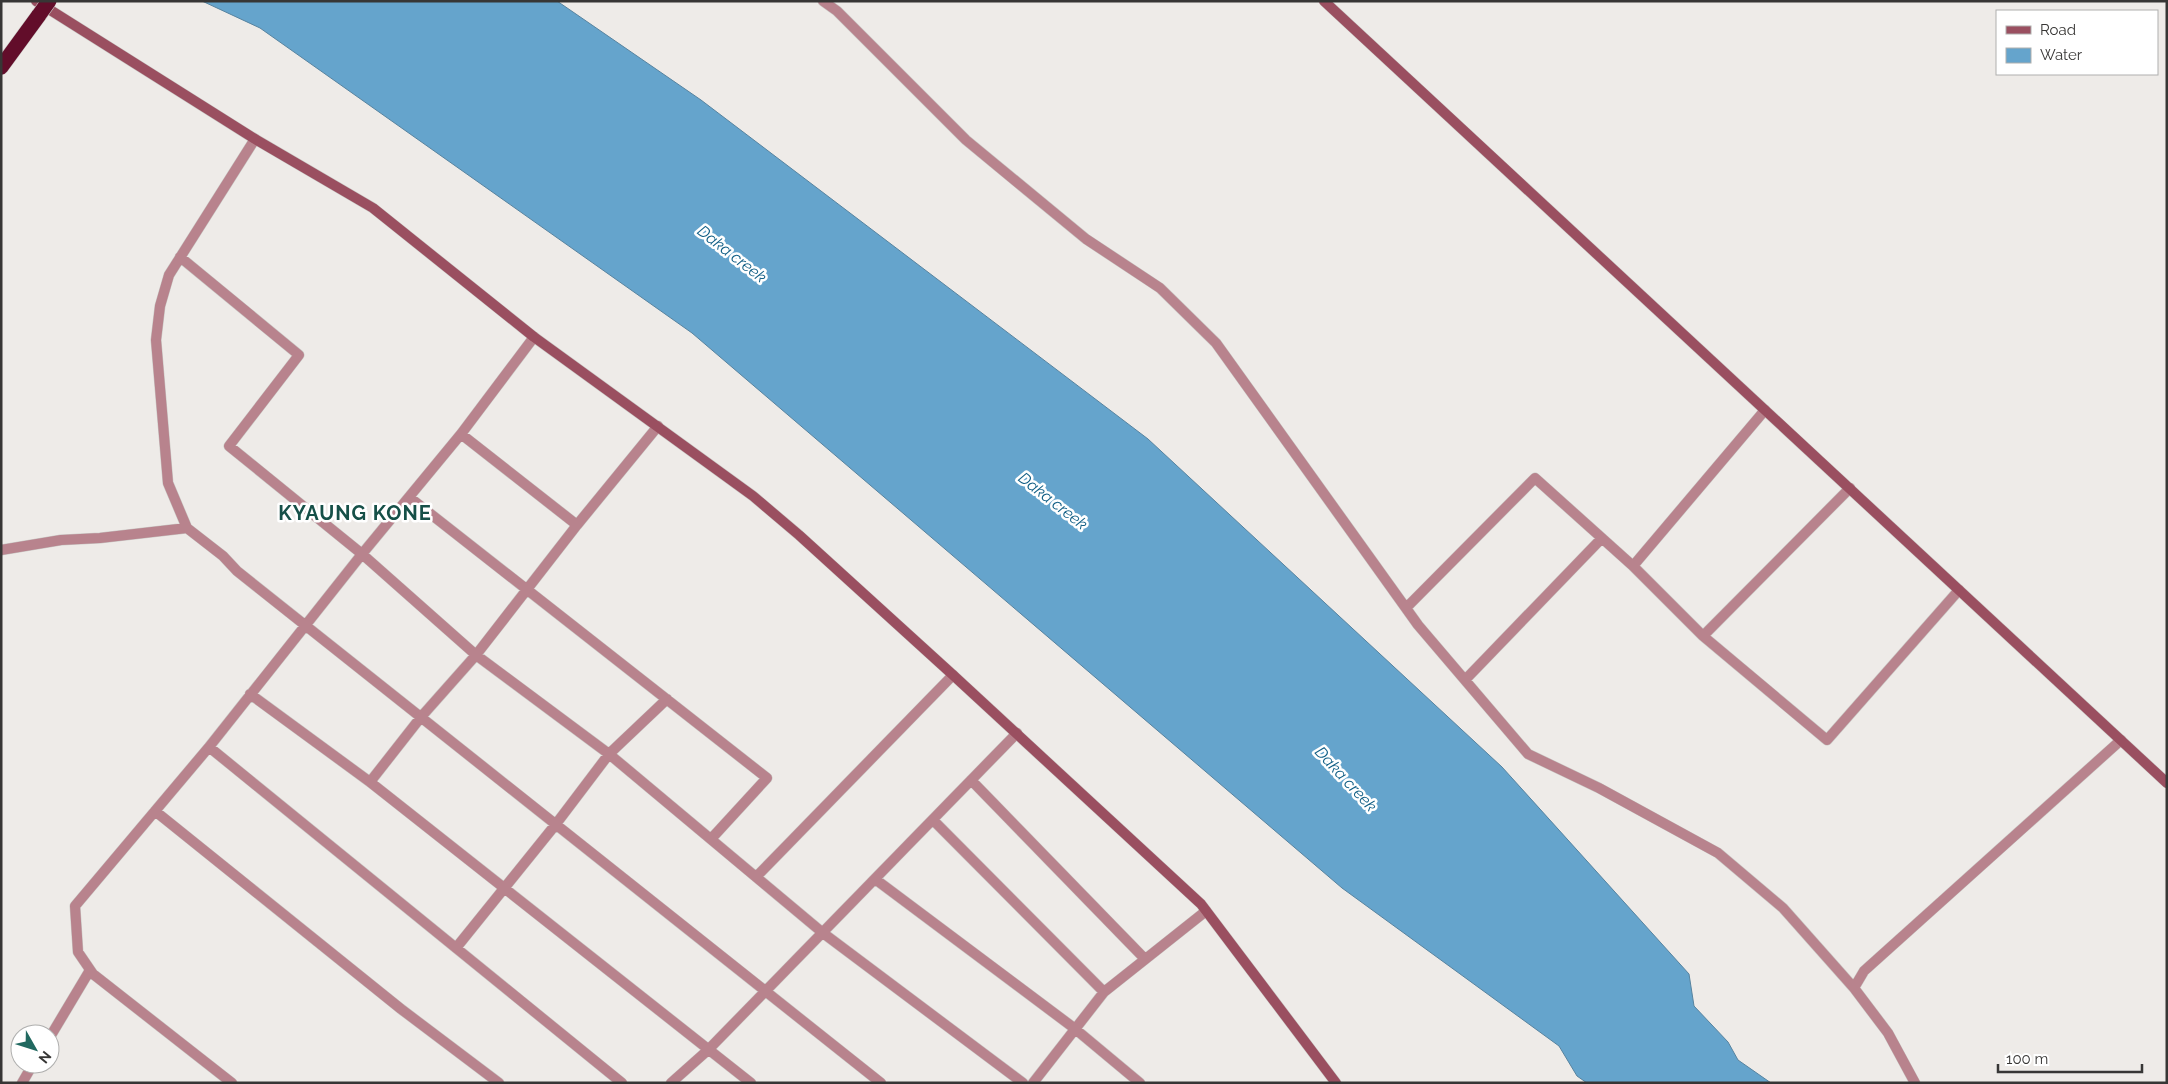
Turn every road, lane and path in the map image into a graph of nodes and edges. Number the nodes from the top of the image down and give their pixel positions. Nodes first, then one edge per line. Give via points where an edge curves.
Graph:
1 (49, 1) edge
2 (824, 1) edge
3 (1324, 1) edge
4 (37, 8) edge
5 (1, 67) edge
6 (255, 139) junction
7 (180, 257) junction
8 (534, 337) junction
9 (1765, 410) junction
10 (658, 426) junction
11 (461, 434) junction
12 (1850, 488) junction
13 (409, 497) junction
14 (576, 525) junction
15 (187, 528) junction
16 (1602, 538) junction
17 (1, 550) edge
18 (362, 554) junction
19 (1633, 566) junction
20 (527, 589) junction
21 (1959, 590) junction
22 (1406, 608) junction
23 (305, 624) junction
24 (1703, 636) junction
25 (476, 655) junction
26 (953, 675) junction
27 (1465, 680) junction
28 (250, 694) junction
29 (666, 699) junction
30 (421, 717) junction
31 (1017, 733) junction
32 (2121, 740) junction
33 (208, 746) junction
34 (609, 754) junction
35 (2164, 777) edge
36 (972, 780) junction
37 (370, 782) junction
38 (154, 811) junction
39 (933, 820) junction
40 (556, 824) junction
41 (711, 840) junction
42 (756, 877) junction
43 (875, 879) junction
44 (504, 889) junction
45 (1206, 911) junction
46 (823, 933) junction
47 (456, 948) junction
48 (1144, 958) junction
49 (90, 970) junction
50 (1854, 988) junction
51 (766, 992) junction
52 (1104, 992) junction
53 (58, 1024) edge
54 (1074, 1028) junction
55 (708, 1050) junction
56 (232, 1083) edge
57 (499, 1083) edge
58 (622, 1083) edge
59 (671, 1083) edge
60 (751, 1083) edge
61 (881, 1083) edge
62 (1023, 1083) edge
63 (1033, 1083) edge
64 (1140, 1083) edge
65 (1336, 1083) edge
66 (1915, 1083) edge

1 - 4 highway, bridge
2 - 22 street via 837,10 966,140 1086,239 1160,288 1216,343
3 - 9 street
4 - 5 highway
4 - 6 street
6 - 7 street
6 - 8 street via 373,208
7 - 15 street via 169,275 160,306 156,340 168,483
7 - 18 street via 299,354 229,446
8 - 10 street
8 - 11 street
9 - 12 street
9 - 19 street
10 - 14 street
10 - 26 street via 754,496
11 - 13 street
11 - 14 street
12 - 21 street
12 - 24 street
13 - 18 street
13 - 20 street
14 - 20 street
15 - 17 street via 60,540
15 - 23 street
16 - 19 street
16 - 22 street via 1535,478
16 - 27 street
18 - 23 street
18 - 25 street
19 - 24 street
20 - 25 street
20 - 29 street
21 - 24 street via 1827,740
21 - 32 street
22 - 27 street
23 - 28 street
23 - 30 street
25 - 30 street
25 - 34 street
26 - 31 street
26 - 42 street
27 - 50 street via 1528,754 1599,788 1718,853 1783,908
28 - 33 street
28 - 37 street
29 - 34 street
29 - 41 street via 767,778
30 - 37 street
30 - 40 street
31 - 36 street
31 - 45 street
32 - 35 street
32 - 50 street via 1864,971
33 - 38 street
33 - 47 street
34 - 40 street
34 - 41 street
36 - 39 street
36 - 48 street
37 - 44 street
38 - 49 street via 75,906 78,952
38 - 57 street via 401,1009
39 - 43 street
39 - 52 street
40 - 44 street
40 - 51 street
41 - 42 street
42 - 46 street
43 - 46 street
43 - 54 street
44 - 47 street
44 - 55 street
45 - 48 street
45 - 65 street
46 - 51 street
46 - 62 street
47 - 58 street
48 - 52 street
49 - 53 street
49 - 56 street
50 - 66 street via 1888,1033
51 - 55 street
51 - 61 street
52 - 54 street
54 - 63 street
54 - 64 street
55 - 59 street
55 - 60 street

